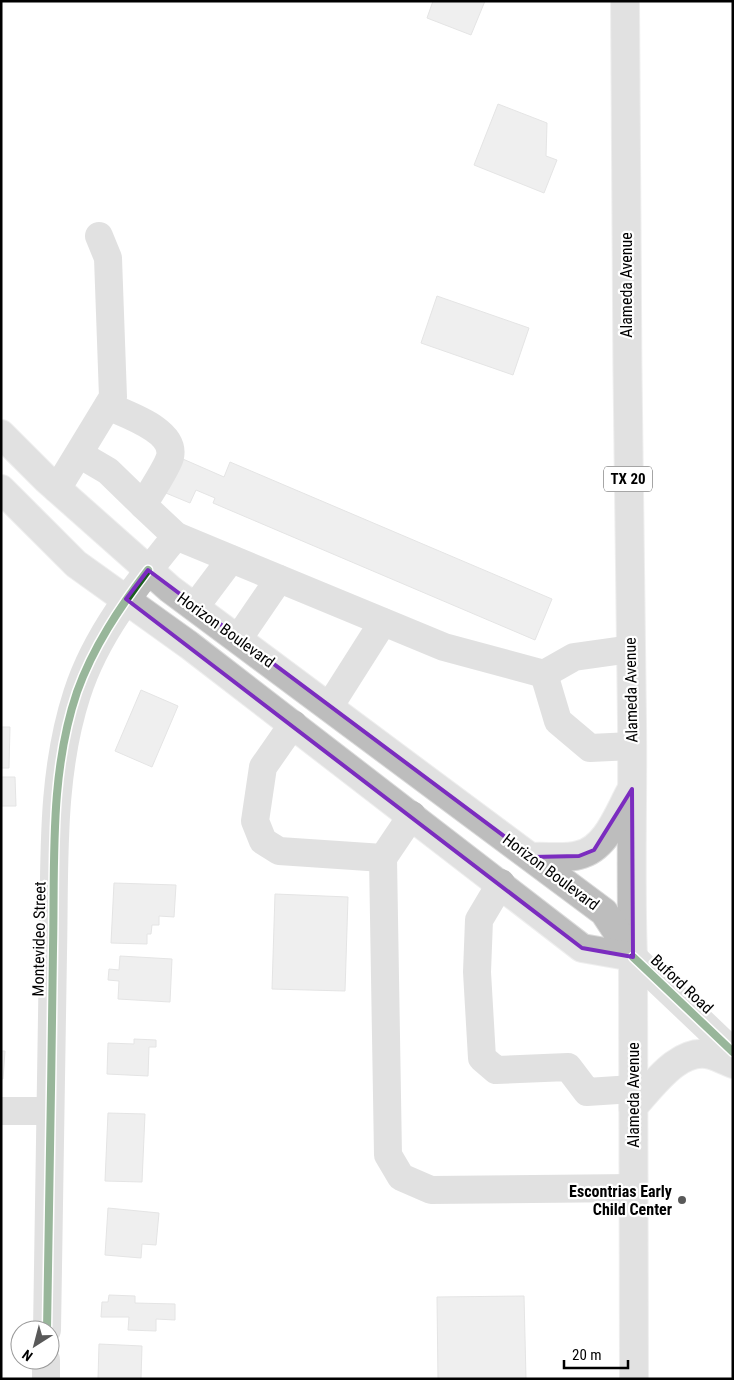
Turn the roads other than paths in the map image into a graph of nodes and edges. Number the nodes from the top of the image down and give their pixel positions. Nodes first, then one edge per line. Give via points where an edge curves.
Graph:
1 (625, 1) edge
2 (99, 236) dead end
3 (108, 406) junction
4 (1, 434) edge
5 (79, 454) junction
6 (1, 489) edge
7 (57, 489) junction
8 (143, 505) junction
9 (176, 536) junction
10 (231, 559) junction
11 (148, 570) junction
12 (280, 579) junction
13 (126, 599) junction
14 (194, 607) junction
15 (383, 622) junction
16 (238, 639) junction
17 (630, 649) junction
18 (544, 674) junction
19 (329, 707) junction
20 (293, 724) junction
21 (632, 746) junction
22 (632, 789) junction
23 (412, 815) junction
24 (532, 857) junction
25 (383, 858) junction
26 (501, 883) junction
27 (633, 957) junction
28 (733, 1052) edge
29 (733, 1064) edge
30 (633, 1098) junction
31 (1, 1111) edge
32 (49, 1111) junction
33 (633, 1188) junction
34 (47, 1320) edge
35 (634, 1379) edge

1 - 17 main road, Alameda Avenue / TX 20
2 - 3 main road via 108,258 114,397
3 - 5 main road
3 - 8 main road via 160,432 169,442 170,456
4 - 7 main road, Horizon Boulevard
5 - 7 main road
5 - 8 main road via 108,471
6 - 13 main road, Horizon Boulevard via 76,564
7 - 11 main road, Horizon Boulevard
8 - 9 main road
9 - 10 main road
9 - 11 main road, Montevideo Street
10 - 12 main road
10 - 14 main road
11 - 13 main road, Montevideo Street
11 - 14 main road, Horizon Boulevard
12 - 15 main road
12 - 16 main road
13 - 20 main road, Horizon Boulevard
13 - 32 main road, Montevideo Street via 97,648 77,692 57,780
14 - 16 main road, Horizon Boulevard
15 - 18 main road via 444,647
15 - 19 main road
16 - 19 main road, Horizon Boulevard
17 - 18 main road via 574,657
17 - 21 main road, Alameda Avenue / TX 20
18 - 21 main road via 558,721 590,748
19 - 24 main road, Horizon Boulevard
20 - 23 main road, Horizon Boulevard
20 - 25 main road via 263,768 255,821 263,841 280,851
21 - 22 main road, Alameda Avenue / TX 20
22 - 24 main road via 594,850 579,856
22 - 27 main road, Alameda Avenue / TX 20
23 - 25 main road
23 - 26 main road, Horizon Boulevard
24 - 27 main road, Horizon Boulevard via 604,912
25 - 33 main road via 388,1156 401,1177 431,1190
26 - 27 main road, Horizon Boulevard via 582,948
26 - 30 main road via 479,920 477,972 482,1058 496,1070 568,1067 587,1092
27 - 28 main road, Buford Road
27 - 30 main road, Alameda Avenue / TX 20
29 - 30 main road via 709,1054 688,1056
30 - 33 main road, Alameda Avenue / TX 20
31 - 32 main road
32 - 34 main road, Montevideo Street
33 - 35 main road, Alameda Avenue / TX 20

